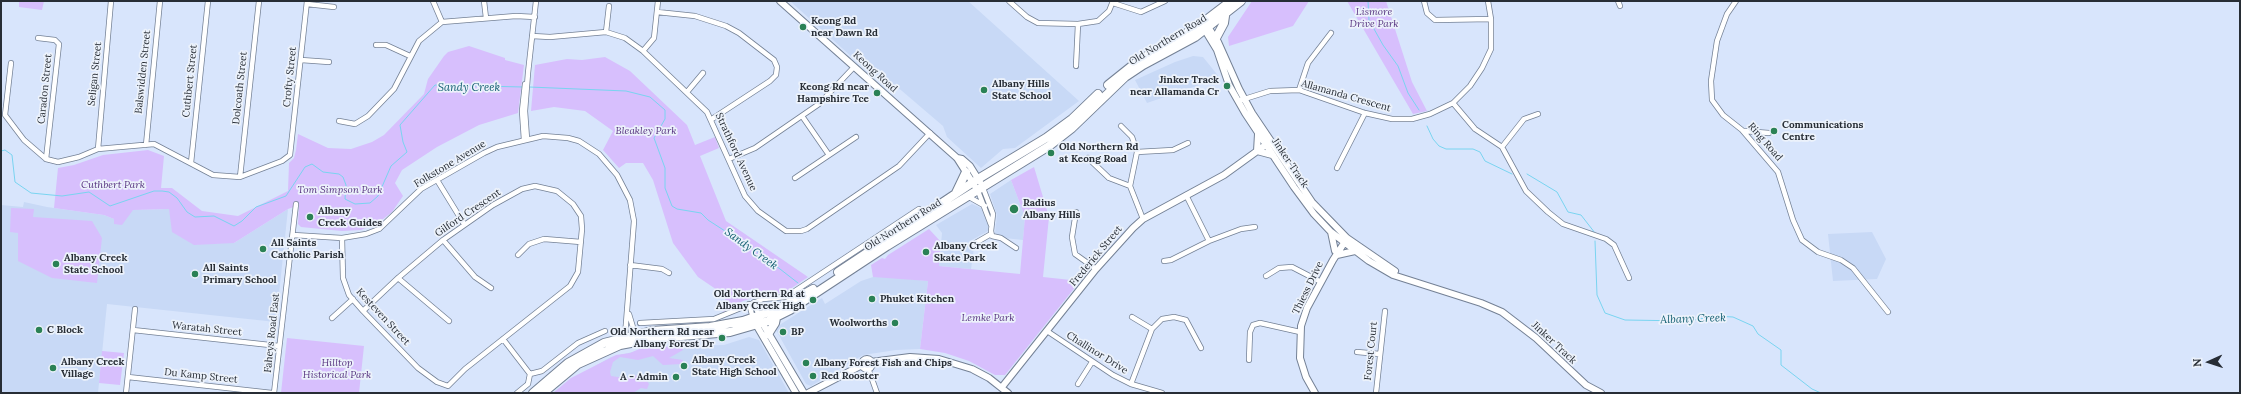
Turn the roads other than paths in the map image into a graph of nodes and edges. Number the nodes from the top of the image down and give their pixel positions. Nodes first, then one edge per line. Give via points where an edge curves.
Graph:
1 (110, 1) edge
2 (160, 1) edge
3 (208, 1) edge
4 (259, 1) edge
5 (433, 1) edge
6 (484, 1) edge
7 (536, 1) edge
8 (658, 1) edge
9 (780, 1) edge
10 (1009, 1) edge
11 (1165, 1) edge
12 (1231, 1) edge
13 (1242, 1) edge
14 (1424, 1) edge
15 (1488, 1) edge
16 (1736, 1) edge
17 (1113, 2) edge
18 (307, 3) edge
19 (609, 6) dead end
20 (334, 7) dead end
21 (657, 12) junction
22 (1225, 16) junction
23 (535, 17) junction
24 (486, 18) junction
25 (1491, 19) junction
26 (442, 22) junction
27 (1078, 24) junction
28 (1205, 26) junction
29 (606, 32) junction
30 (1331, 33) dead end
31 (532, 36) junction
32 (38, 38) dead end
33 (1216, 38) junction
34 (376, 45) dead end
35 (643, 50) junction
36 (410, 56) junction
37 (301, 60) junction
38 (329, 62) dead end
39 (12, 63) dead end
40 (1076, 66) dead end
41 (854, 67) junction
42 (703, 73) dead end
43 (1299, 90) junction
44 (687, 92) junction
45 (1241, 100) junction
46 (1453, 103) junction
47 (1365, 113) junction
48 (1538, 114) dead end
49 (802, 116) junction
50 (712, 119) junction
51 (339, 121) dead end
52 (1121, 126) dead end
53 (1744, 131) junction
54 (930, 133) junction
55 (1258, 134) junction
56 (1769, 134) dead end
57 (856, 137) dead end
58 (525, 139) junction
59 (1188, 143) dead end
60 (1268, 143) junction
61 (146, 144) junction
62 (1502, 147) junction
63 (98, 149) junction
64 (1137, 152) junction
65 (1257, 152) junction
66 (829, 155) junction
67 (1272, 155) junction
68 (957, 158) junction
69 (1088, 158) dead end
70 (729, 159) junction
71 (46, 160) junction
72 (191, 163) junction
73 (1337, 168) dead end
74 (966, 172) junction
75 (240, 178) junction
76 (795, 178) dead end
77 (437, 180) junction
78 (975, 180) junction
79 (1130, 186) junction
80 (980, 189) junction
81 (956, 193) junction
82 (1186, 195) junction
83 (969, 197) junction
84 (296, 204) dead end
85 (985, 206) junction
86 (921, 212) junction
87 (1076, 212) dead end
88 (1143, 219) junction
89 (464, 224) junction
90 (991, 225) junction
91 (1255, 227) dead end
92 (1331, 232) junction
93 (991, 234) junction
94 (293, 235) junction
95 (342, 238) junction
96 (443, 240) junction
97 (1209, 240) junction
98 (1345, 240) junction
99 (581, 242) junction
100 (972, 245) dead end
101 (1016, 248) dead end
102 (1355, 251) junction
103 (1336, 253) junction
104 (518, 255) dead end
105 (1164, 261) dead end
106 (630, 266) junction
107 (1096, 269) junction
108 (670, 272) dead end
109 (1266, 276) dead end
110 (1403, 277) junction
111 (398, 278) junction
112 (1629, 278) dead end
113 (1321, 282) junction
114 (491, 288) dead end
115 (353, 299) junction
116 (751, 303) junction
117 (135, 309) dead end
118 (363, 311) junction
119 (1385, 311) dead end
120 (628, 312) junction
121 (1888, 312) dead end
122 (1132, 317) dead end
123 (332, 318) dead end
124 (776, 318) junction
125 (757, 320) junction
126 (449, 321) dead end
127 (640, 323) dead end
128 (1152, 329) junction
129 (133, 330) junction
130 (605, 331) dead end
131 (1047, 331) junction
132 (1300, 332) junction
133 (635, 334) junction
134 (768, 334) junction
135 (625, 336) junction
136 (503, 339) junction
137 (279, 346) junction
138 (1201, 348) dead end
139 (1357, 352) dead end
140 (1380, 354) junction
141 (1249, 360) dead end
142 (1092, 362) junction
143 (870, 365) junction
144 (530, 374) junction
145 (128, 378) junction
146 (1078, 384) dead end
147 (1131, 384) junction
148 (448, 386) joint
149 (1002, 387) junction
150 (819, 391) edge
151 (126, 393) edge
152 (273, 393) edge
153 (517, 393) edge
154 (533, 393) edge
155 (543, 393) edge
156 (796, 393) edge
157 (804, 393) edge
158 (808, 393) edge
159 (877, 393) edge
160 (1008, 393) edge
161 (1162, 393) edge
162 (1315, 393) edge
163 (1376, 393) edge
164 (1601, 393) edge

1 - 63 street, Seligan Street
2 - 61 street, Balswidden Street
3 - 72 street, Cuthbert Street
4 - 75 street, Dolcoath Street
5 - 26 street
6 - 24 street
7 - 23 street
8 - 21 street
9 - 41 street, Keong Road
10 - 27 street via 1038,23
11 - 17 street via 1141,12
12 - 28 highway, Old Northern Road
13 - 22 highway, Old Northern Road
14 - 25 street via 1427,12 1435,20
15 - 25 street, Allamanda Crescent
16 - 53 street, Ring Road via 1727,14 1717,41 1711,94 1712,100 1723,115
17 - 27 street via 1109,11 1098,21
18 - 20 street
18 - 37 street, Crofty Street
19 - 29 street
21 - 35 street via 654,38
21 - 50 street via 700,18 726,26 745,37 774,60 777,67 776,75 770,81
22 - 28 highway, Old Northern Road
22 - 33 highway
23 - 24 street
23 - 31 street
24 - 26 street
25 - 46 street, Allamanda Crescent via 1491,48 1482,68 1470,86
26 - 36 street via 419,41
27 - 40 street
28 - 33 street, Jinker Track
28 - 45 street, Jinker Track via 1217,50 1226,78
28 - 78 highway, Old Northern Road via 1138,61 1059,129
28 - 80 highway, Old Northern Road via 1133,71 1049,146
29 - 31 street, Strathford Avenue
29 - 35 street, Strathford Avenue via 624,38
30 - 43 street via 1308,63
31 - 58 street via 525,94
32 - 71 street, Caradon Street via 55,40 59,44
33 - 45 street, Jinker Track
34 - 36 street via 386,45
35 - 44 street, Strathford Avenue
36 - 51 street via 394,89 368,116 355,124
37 - 38 street
37 - 75 street, Crofty Street via 290,155 282,161
39 - 71 street via 4,115 24,140
41 - 49 street via 829,96
41 - 54 street, Keong Road
42 - 44 street
43 - 45 street, Allamanda Crescent via 1270,91
43 - 47 street, Allamanda Crescent
44 - 50 street, Strathford Avenue
45 - 55 street, Jinker Track
45 - 60 street, Jinker Track
46 - 47 street, Allamanda Crescent via 1412,119 1392,119
46 - 62 street via 1475,129
47 - 73 street
48 - 62 street via 1524,119
49 - 66 street
49 - 70 street via 755,148
50 - 70 street, Strathford Avenue
52 - 64 street via 1132,137
53 - 56 street
53 - 121 street, Ring Road via 1778,172 1802,240 1818,252 1841,260 1853,268
54 - 68 street, Keong Road
54 - 70 street, Strathford Avenue via 899,166 808,229 801,231 786,231 758,211 745,196
55 - 60 street, Jinker Track
55 - 65 street
57 - 66 street
58 - 77 street, Folkstone Avenue via 484,153
58 - 106 street, Folkstone Avenue via 543,136 568,138 589,146 606,161 626,190 633,211 634,230
59 - 64 street via 1173,150
60 - 65 street, Frederick Street
60 - 67 street, Jinker Track
60 - 98 street, Jinker Track via 1312,202
61 - 63 street
61 - 72 street via 158,145
62 - 112 street via 1526,191 1563,224 1606,239 1614,245
63 - 71 street via 74,159 54,162
64 - 79 street
65 - 67 street
65 - 82 street, Frederick Street via 1224,175
66 - 76 street
67 - 92 street, Jinker Track via 1306,203
68 - 74 street, Keong Road
68 - 78 street, Keong Road via 965,162
69 - 79 street via 1109,178
72 - 75 street via 213,175
74 - 78 street, Keong Road
74 - 81 highway
77 - 89 street
77 - 95 street, Folkstone Avenue via 421,189 379,229 356,237
78 - 80 street, Keong Road
78 - 81 highway, Old Northern Road
79 - 88 street
80 - 83 highway, Old Northern Road
80 - 85 street
80 - 90 street via 993,214
81 - 86 highway, Old Northern Road
82 - 88 street, Frederick Street
82 - 97 street
83 - 85 street
83 - 124 highway, Old Northern Road
84 - 94 street, Faheys Road East
85 - 90 street
86 - 116 street, Old Northern Road via 791,294
86 - 125 highway, Old Northern Road via 809,291
87 - 107 street via 1072,237 1076,254
88 - 107 street, Frederick Street via 1119,241
89 - 96 street, Gilford Crescent
89 - 99 street, Gilford Crescent via 522,189 547,187 566,196 581,216
90 - 93 street
91 - 97 street
92 - 98 street, Jinker Track
92 - 103 street
93 - 100 street
93 - 101 street
94 - 95 street, Folkstone Avenue
94 - 137 street, Faheys Road East
95 - 115 street, Kesteven Street via 342,278
96 - 111 street, Gilford Crescent
96 - 114 street via 475,277
97 - 105 street via 1171,260
98 - 102 street, Jinker Track
98 - 103 street, Thiess Drive
98 - 110 street, Jinker Track
99 - 104 street via 544,239 529,244
99 - 136 street, Gilford Crescent via 578,272 570,286
102 - 103 street
102 - 110 street, Jinker Track via 1393,275
103 - 113 street, Thiess Drive
106 - 108 street
106 - 120 street, Folkstone Avenue
107 - 131 street, Frederick Street
109 - 113 street via 1279,268 1292,267
110 - 164 street, Jinker Track via 1502,312 1536,338 1586,385
111 - 118 street, Gilford Crescent
111 - 126 street
113 - 132 street, Thiess Drive via 1307,308
115 - 118 street, Kesteven Street
115 - 123 street
116 - 125 street
116 - 127 street, Old Northern Road via 714,319
117 - 129 street
118 - 148 street, Kesteven Street via 418,368 437,382
119 - 140 street, Forest Court
120 - 133 street, Folkstone Avenue
120 - 135 street, Folkstone Avenue
122 - 128 street
124 - 125 highway, Old Northern Road
124 - 134 highway
125 - 133 highway, Old Northern Road
125 - 134 street
125 - 155 highway, Old Northern Road via 717,334 657,338 620,345 578,364
125 - 156 street
128 - 138 street via 1162,319 1174,317 1186,320
128 - 147 street
129 - 137 street, Waratah Street
129 - 145 street
130 - 144 street via 578,343 542,372
131 - 142 street, Challinor Drive
131 - 149 street, Frederick Street
132 - 141 street via 1260,323 1253,325 1250,332
132 - 162 street, Thiess Drive via 1302,365
133 - 135 highway, Old Northern Road
134 - 157 street
135 - 154 highway, Old Northern Road via 574,359 552,374
136 - 144 street
136 - 148 street, Gilford Crescent
137 - 152 street, Faheys Road East
139 - 140 street
140 - 163 street, Forest Court
142 - 146 street
142 - 147 street, Challinor Drive
143 - 149 street via 910,356 939,359 972,369
143 - 150 street via 866,359 862,365
143 - 159 street
144 - 153 street via 528,384
145 - 151 street
145 - 152 street, Du Kamp Street
147 - 161 street, Challinor Drive
149 - 160 street
150 - 158 street

